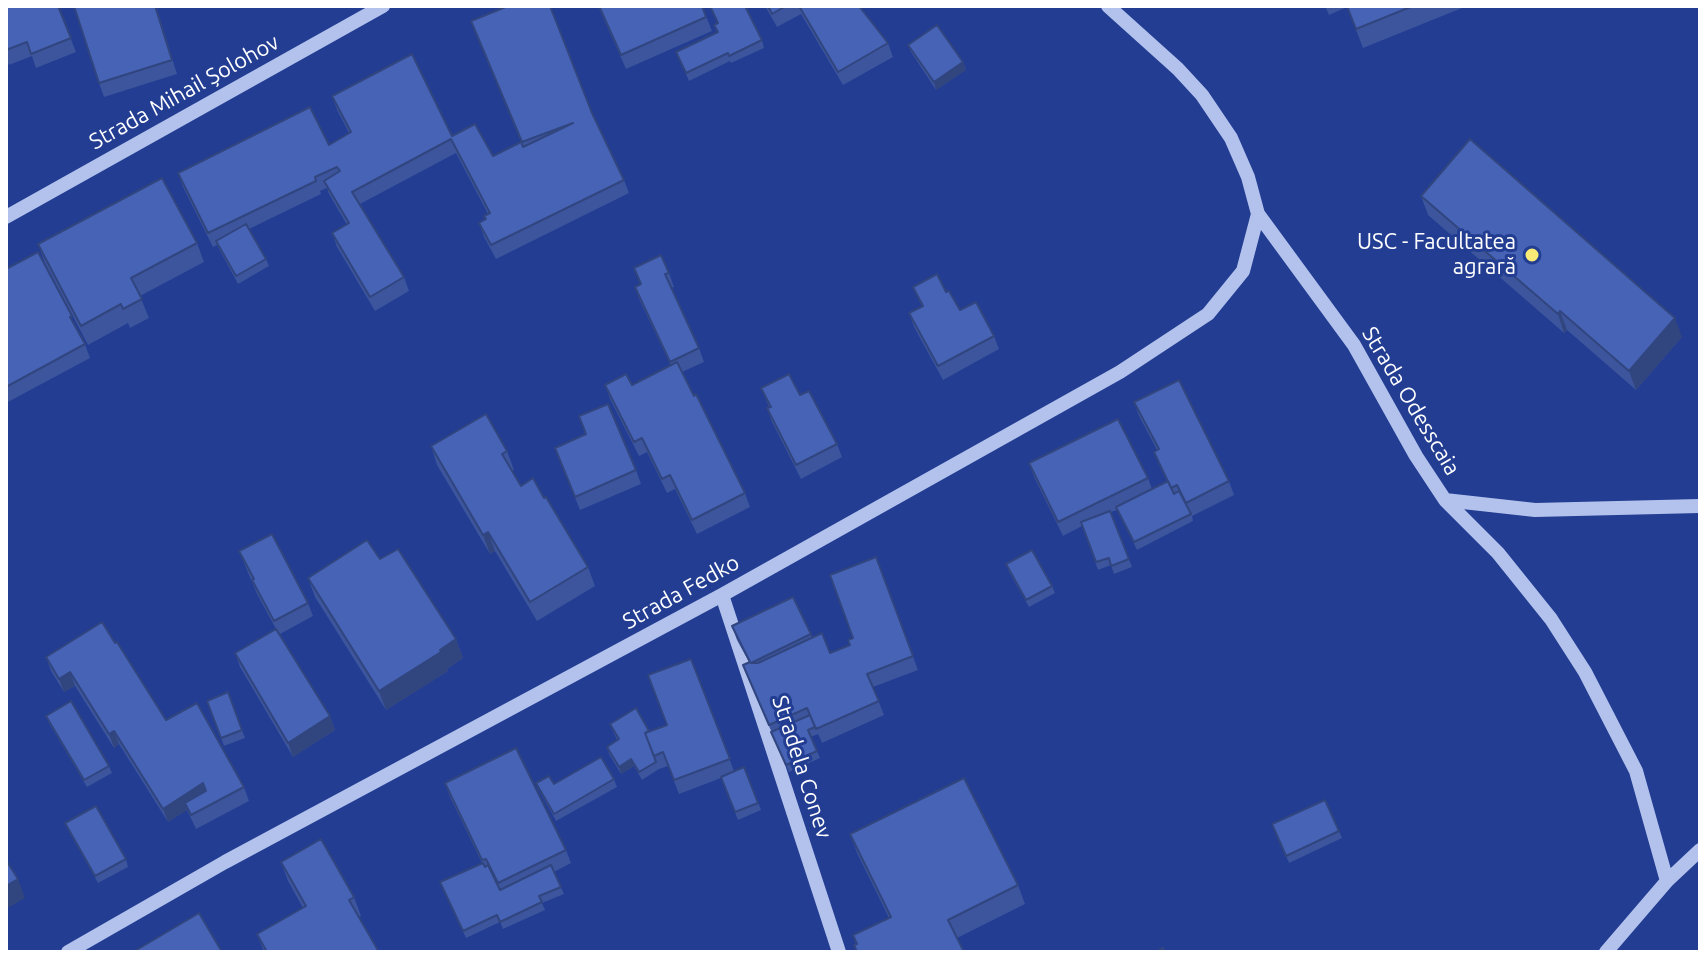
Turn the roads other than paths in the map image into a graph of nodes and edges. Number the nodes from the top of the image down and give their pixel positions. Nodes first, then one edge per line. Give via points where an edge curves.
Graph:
1 (383, 6) edge
2 (1108, 6) edge
3 (1258, 214) junction
4 (6, 217) edge
5 (1445, 500) junction
6 (1700, 506) edge
7 (722, 595) junction
8 (1700, 850) edge
9 (1667, 881) junction
10 (68, 952) edge
11 (839, 952) edge
12 (1606, 952) edge

1 - 4 street, Strada Mihail Șolohov
2 - 3 street, Strada Odesscaia via 1202,95 1231,138
3 - 5 street, Strada Odesscaia via 1354,345
3 - 7 street, Strada Fedko via 1243,271 1208,314 1120,372
5 - 6 street via 1535,510
5 - 9 street, Strada Odesscaia via 1498,553 1585,672 1636,771
7 - 10 street, Strada Fedko
7 - 11 street, Stradela Conev
8 - 9 street
9 - 12 street

